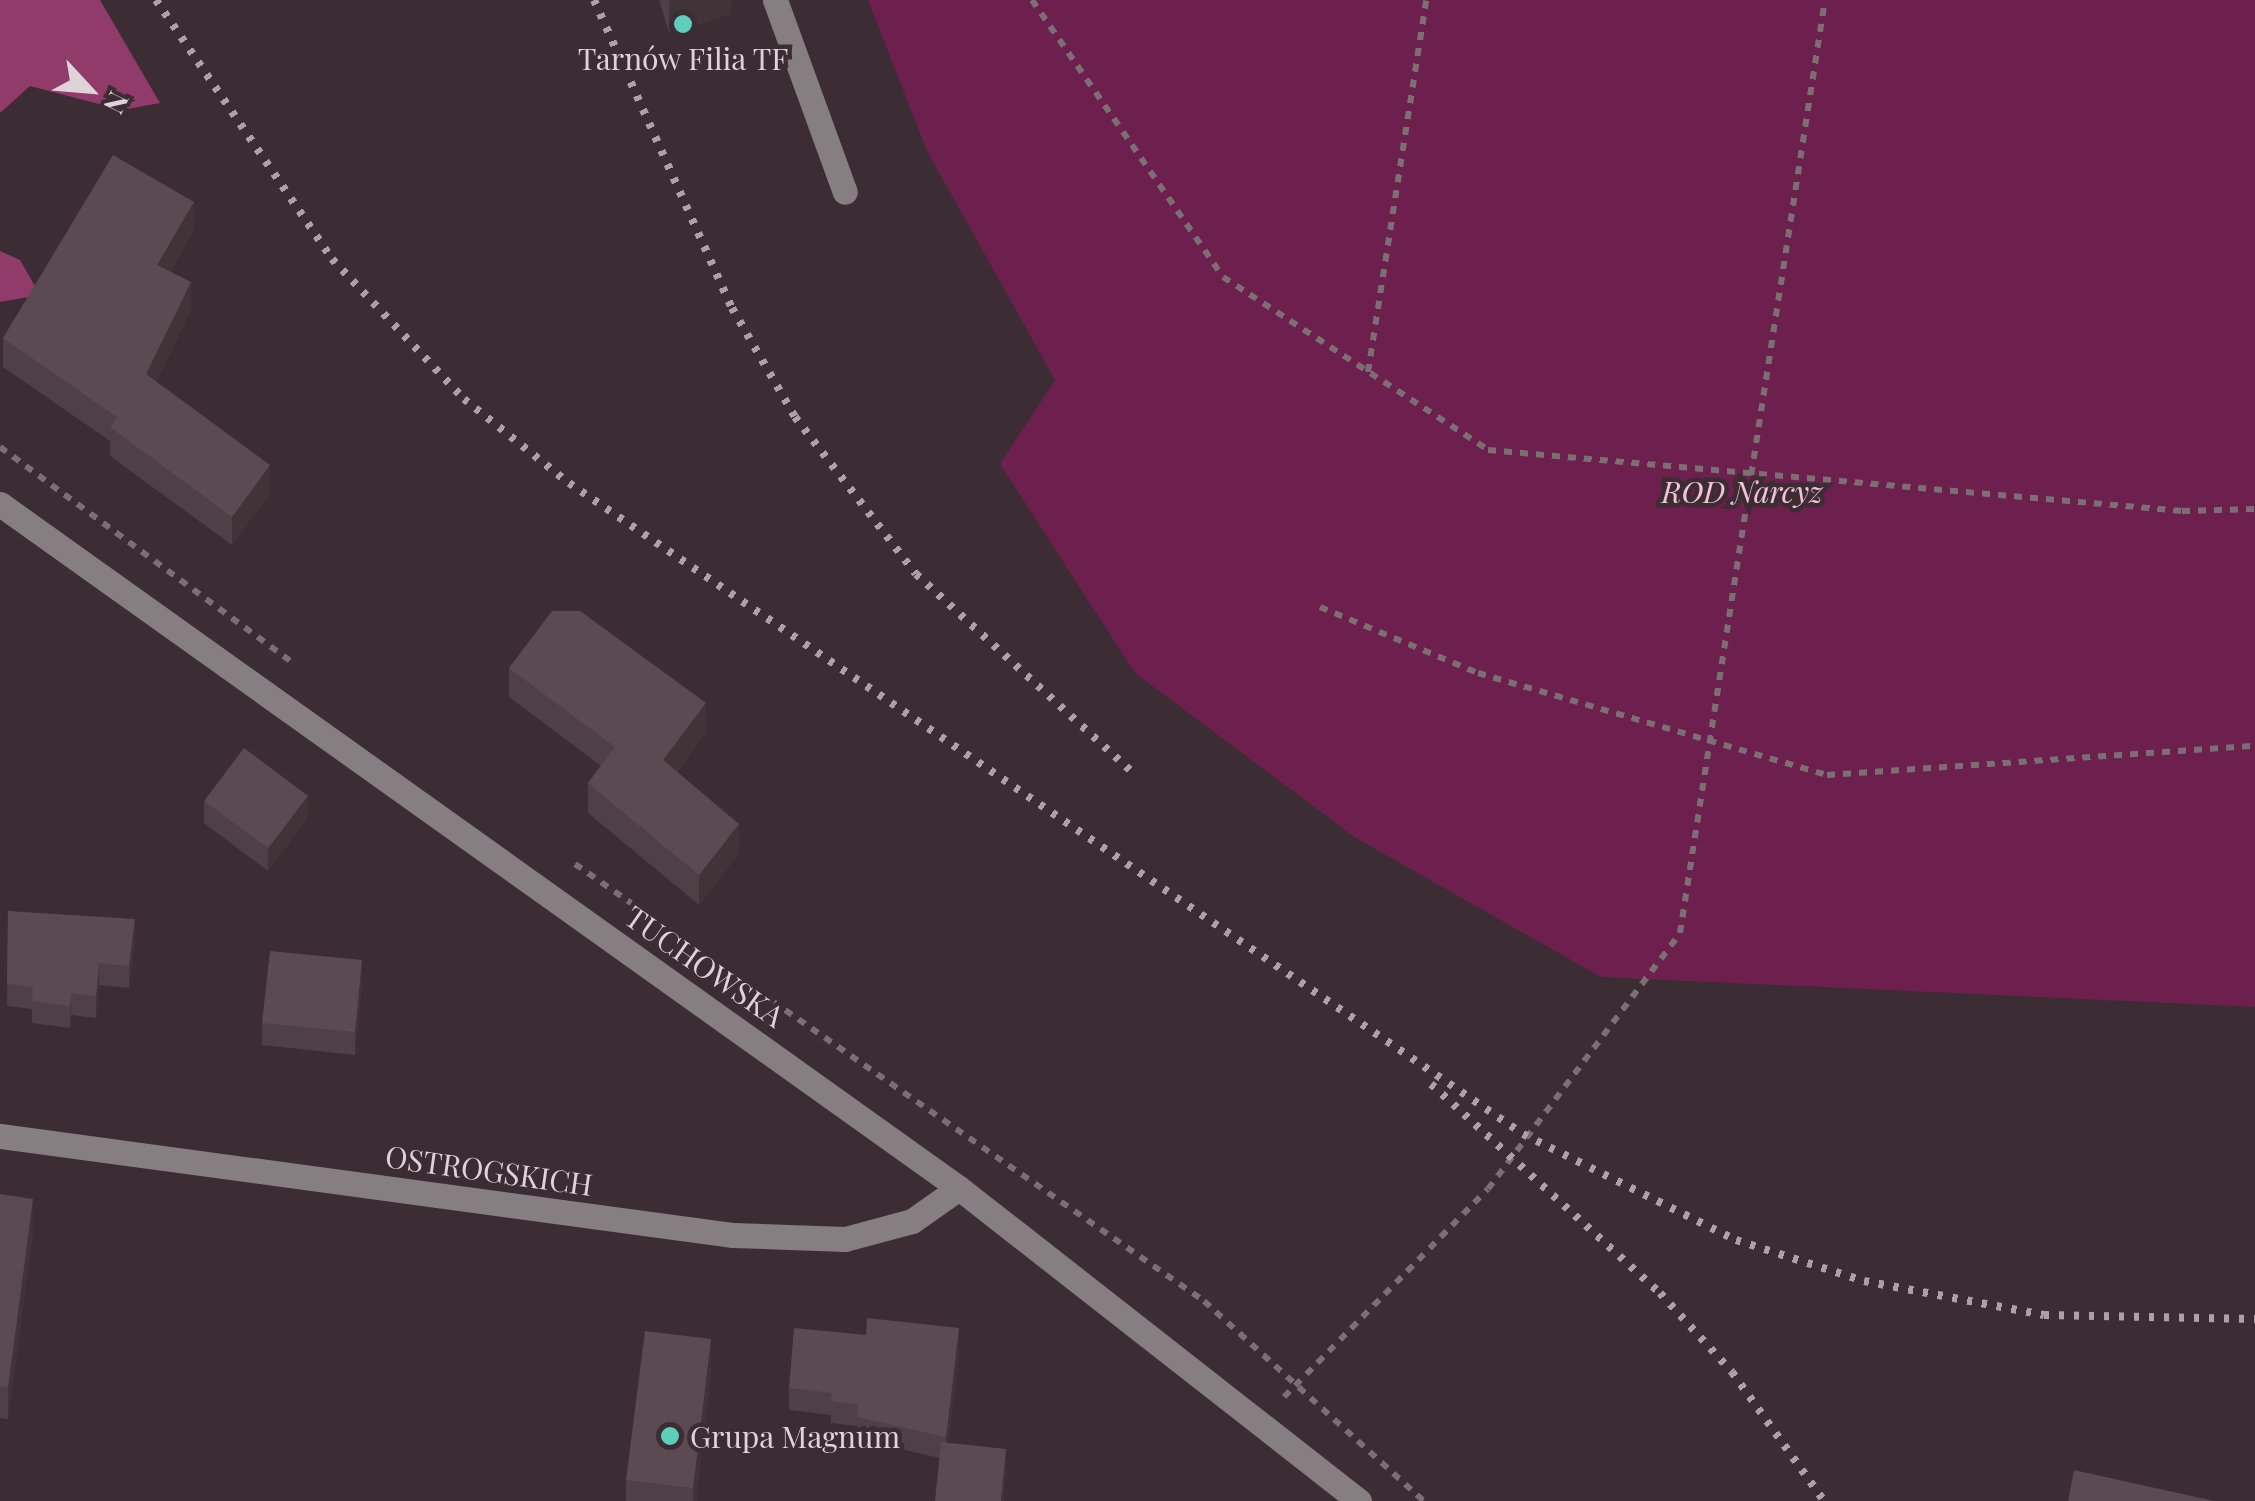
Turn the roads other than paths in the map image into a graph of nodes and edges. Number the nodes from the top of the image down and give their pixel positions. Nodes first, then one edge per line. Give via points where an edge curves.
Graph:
1 (776, 0) edge
2 (844, 192) dead end
3 (0, 504) edge
4 (0, 1136) edge
5 (958, 1188) junction
6 (1359, 1501) edge

1 - 2 street
3 - 5 street, TUCHOWSKA
4 - 5 street, OSTROGSKICH via 733,1235 845,1238 912,1220
5 - 6 street, TUCHOWSKA

